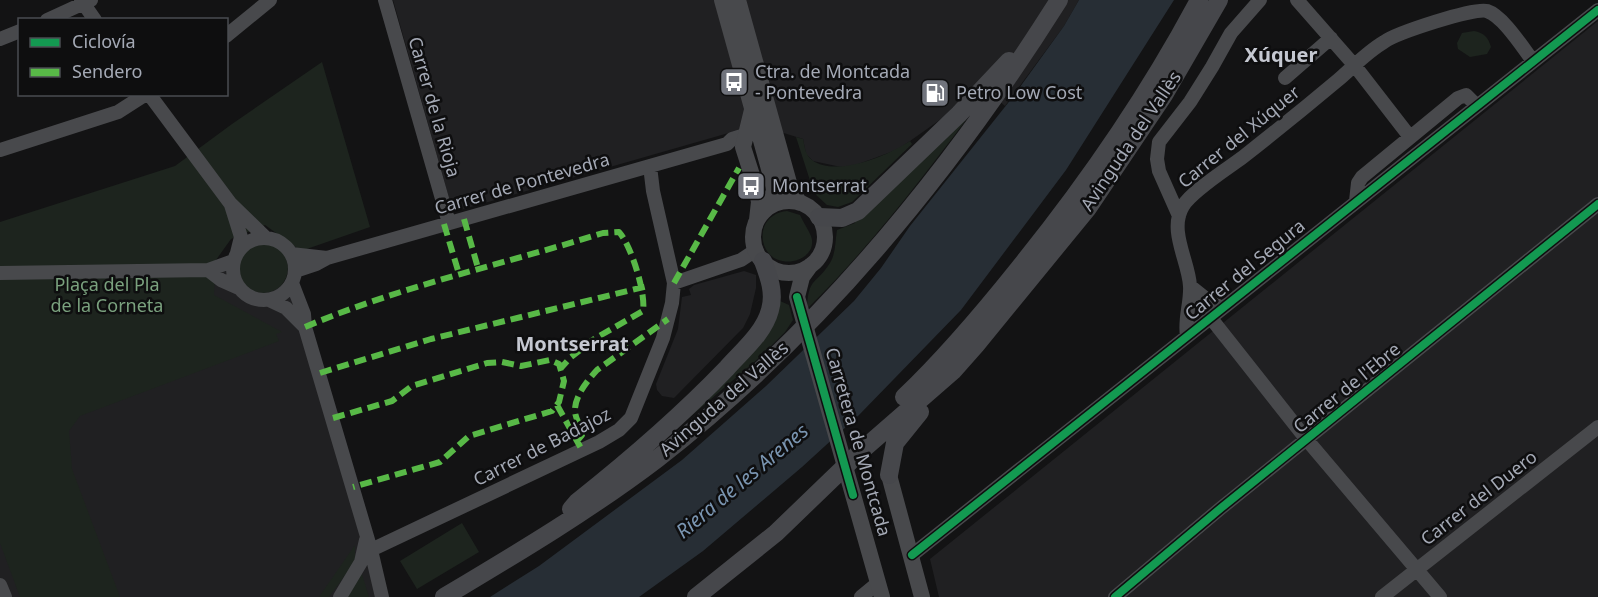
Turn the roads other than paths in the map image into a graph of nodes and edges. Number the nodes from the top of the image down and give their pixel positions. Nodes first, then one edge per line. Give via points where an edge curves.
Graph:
1 (270, 0) edge
2 (385, 0) edge
3 (722, 0) edge
4 (738, 0) edge
5 (1199, 0) edge
6 (1219, 0) edge
7 (1260, 0) edge
8 (1297, 0) edge
9 (85, 1) edge
10 (1056, 5) edge
11 (1598, 10) edge
12 (51, 18) edge
13 (94, 18) edge
14 (18, 32) edge
15 (228, 34) edge
16 (1331, 38) junction
17 (0, 39) edge
18 (1533, 61) junction
19 (1355, 66) junction
20 (1285, 78) dead end
21 (145, 96) edge
22 (150, 96) edge
23 (1476, 106) junction
24 (752, 109) junction
25 (1410, 137) junction
26 (738, 142) junction
27 (0, 150) edge
28 (650, 166) junction
29 (769, 169) junction
30 (1356, 201) junction
31 (800, 202) junction
32 (230, 203) junction
33 (1598, 204) edge
34 (770, 207) junction
35 (1179, 216) junction
36 (819, 218) junction
37 (757, 220) junction
38 (448, 223) junction
39 (265, 237) junction
40 (291, 254) junction
41 (760, 256) junction
42 (235, 258) junction
43 (327, 258) junction
44 (810, 266) junction
45 (208, 270) junction
46 (780, 271) junction
47 (0, 273) edge
48 (293, 277) junction
49 (675, 283) junction
50 (1190, 286) junction
51 (239, 288) junction
52 (797, 297) junction
53 (269, 300) junction
54 (1222, 308) junction
55 (1210, 317) junction
56 (305, 327) junction
57 (1187, 336) junction
58 (953, 371) junction
59 (1598, 427) edge
60 (1307, 440) junction
61 (854, 452) junction
62 (889, 475) junction
63 (557, 526) junction
64 (369, 544) junction
65 (912, 555) junction
66 (1418, 570) junction
67 (0, 585) edge
68 (880, 590) edge
69 (383, 595) edge
70 (5, 597) edge
71 (340, 597) edge
72 (444, 597) edge
73 (681, 597) edge
74 (696, 597) edge
75 (861, 597) edge
76 (922, 597) edge
77 (1115, 597) edge
78 (1382, 597) edge
79 (1440, 597) edge

1 - 15 street
2 - 38 street, Carrer de la Rioja
3 - 24 street
4 - 31 street via 791,190
5 - 61 main road, Avinguda del Vallès via 1140,102 1074,199 981,315
6 - 58 main road, Avinguda del Vallès via 1164,95 1088,208
7 - 35 street via 1231,33 1190,102 1158,142 1159,171
8 - 16 street
9 - 12 street
9 - 13 street
10 - 36 main road via 959,114 858,211 842,218
10 - 63 main road, Avinguda del Vallès via 942,171 830,302 742,387 657,458
11 - 18 street, Carrer del Segura
14 - 17 street
16 - 19 street
16 - 20 street
18 - 19 street, Carrer del Xúquer via 1506,27 1486,10 1459,15 1384,41
18 - 23 street, Carrer del Segura
19 - 25 street
19 - 35 street, Carrer del Xúquer via 1198,191
21 - 27 street via 118,112
22 - 32 street
23 - 25 street via 1466,95 1458,98
23 - 30 street, Carrer del Segura
24 - 26 street
24 - 29 street
25 - 30 street via 1362,177
26 - 28 street, Carrer de Pontevedra
26 - 29 street via 755,151
26 - 37 street via 757,191
28 - 38 street, Carrer de Pontevedra
28 - 49 street, Carrer de Badajoz
29 - 34 street via 774,190
30 - 54 street, Carrer del Segura
31 - 34 street via 784,201
31 - 36 street
32 - 39 street
32 - 42 street via 241,237
33 - 60 street, Carrer de l'Ebre
34 - 37 street
35 - 50 street, Carrer del Xúquer via 1181,251
36 - 44 street via 824,244
37 - 41 street via 753,235
38 - 43 street, Carrer de Pontevedra
39 - 40 street via 280,242
39 - 42 street via 248,242
40 - 43 street, Carrer de Pontevedra
40 - 48 street
41 - 46 street
41 - 49 street
41 - 63 main road via 771,285 772,301 768,317 751,341 660,434 577,502
42 - 45 street
42 - 51 street via 232,271
43 - 48 street, Carrer de Pontevedra
44 - 46 street via 795,272
44 - 52 street via 802,277
45 - 47 street
45 - 51 street
46 - 52 street, Carretera de Montcada
48 - 53 street via 286,291
48 - 56 street
49 - 64 street, Carrer de Badajoz via 663,338 626,425 599,442
50 - 54 street
50 - 57 street, Carrer del Xúquer
51 - 53 street via 249,296
52 - 68 street, Carretera de Montcada
53 - 56 street via 286,308
54 - 55 street, Carrer del Segura
55 - 57 street, Carrer del Segura
55 - 60 street
56 - 64 street
57 - 65 street, Carrer del Segura
58 - 61 main road, Avinguda del Vallès
58 - 62 main road via 895,443
59 - 66 street, Carrer del Duero
60 - 66 street
60 - 77 street, Carrer de l'Ebre
61 - 62 main road via 878,459
61 - 73 main road, Avinguda del Vallès via 754,540
61 - 74 main road, Avinguda del Vallès via 754,552
62 - 65 street, Carretera de Montcada
63 - 72 main road, Avinguda del Vallès
64 - 69 street
64 - 71 street
65 - 76 street, Carretera de Montcada
66 - 78 street, Carrer del Duero
66 - 79 street
67 - 70 street
68 - 75 street

